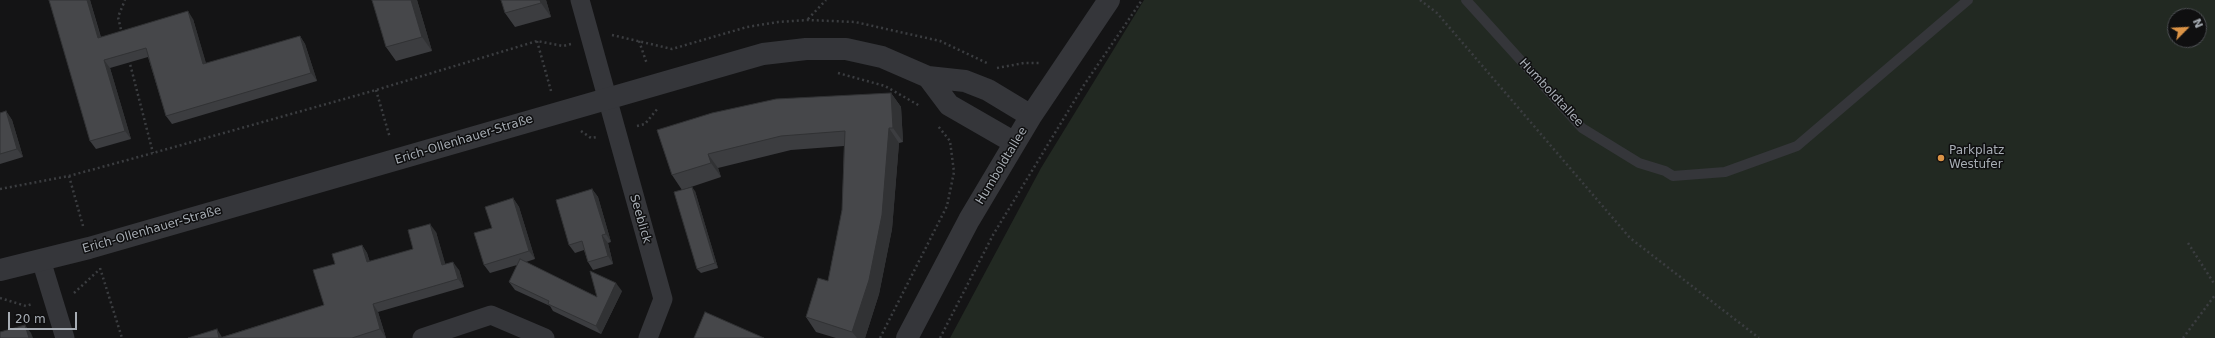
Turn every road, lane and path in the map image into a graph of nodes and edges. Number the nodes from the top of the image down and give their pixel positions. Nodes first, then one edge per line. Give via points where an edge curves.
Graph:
1 (125, 0) edge
2 (580, 0) edge
3 (826, 0) edge
4 (1109, 0) edge
5 (1142, 0) edge
6 (1420, 0) edge
7 (1466, 0) edge
8 (1968, 0) edge
9 (808, 20) dead end
10 (591, 39) junction
11 (124, 40) edge
12 (537, 41) junction
13 (128, 55) edge
14 (833, 72) dead end
15 (928, 77) junction
16 (376, 90) junction
17 (608, 97) junction
18 (660, 106) dead end
19 (921, 107) dead end
20 (558, 112) junction
21 (1031, 116) junction
22 (936, 124) dead end
23 (616, 132) junction
24 (390, 138) dead end
25 (1015, 143) junction
26 (153, 153) junction
27 (69, 176) junction
28 (0, 189) edge
29 (2188, 243) dead end
30 (89, 248) junction
31 (41, 260) junction
32 (0, 270) edge
33 (2215, 285) edge
34 (2215, 295) edge
35 (65, 338) edge
36 (122, 338) edge
37 (422, 338) edge
38 (545, 338) edge
39 (648, 338) edge
40 (880, 338) edge
41 (907, 338) edge
42 (940, 338) edge
43 (1759, 338) edge
44 (2183, 338) edge

1 - 11 path via 118,17
2 - 10 street, Seeblick
3 - 9 path
4 - 21 street, Humboldtallee
5 - 42 path via 1084,85 993,235
6 - 43 path via 1437,13 1630,238
7 - 8 lane, Humboldtallee via 1582,128 1639,163 1673,176 1725,172 1797,146
10 - 12 path via 563,46
10 - 17 street, Seeblick
12 - 16 path
12 - 20 path
13 - 26 path
14 - 19 path via 885,86
15 - 17 street, Erich-Ollenhauer-Straße via 882,57 846,49 806,48 763,54
15 - 21 street, Erich-Ollenhauer-Straße via 965,81 988,90
15 - 25 street, Erich-Ollenhauer-Straße via 949,105
16 - 24 path
16 - 26 path
17 - 20 street, Erich-Ollenhauer-Straße
17 - 23 street, Seeblick
18 - 23 path via 645,124
20 - 30 street, Erich-Ollenhauer-Straße via 369,169
21 - 25 street, Humboldtallee
22 - 40 path via 950,141 954,172 947,206
23 - 39 street, Seeblick via 663,299
25 - 41 street, Humboldtallee via 966,227
26 - 27 path
27 - 28 path
27 - 30 path
29 - 33 path
30 - 31 street, Erich-Ollenhauer-Straße
30 - 36 path via 100,269
31 - 32 street, Erich-Ollenhauer-Straße
31 - 35 street
34 - 44 path
37 - 38 street via 492,315

